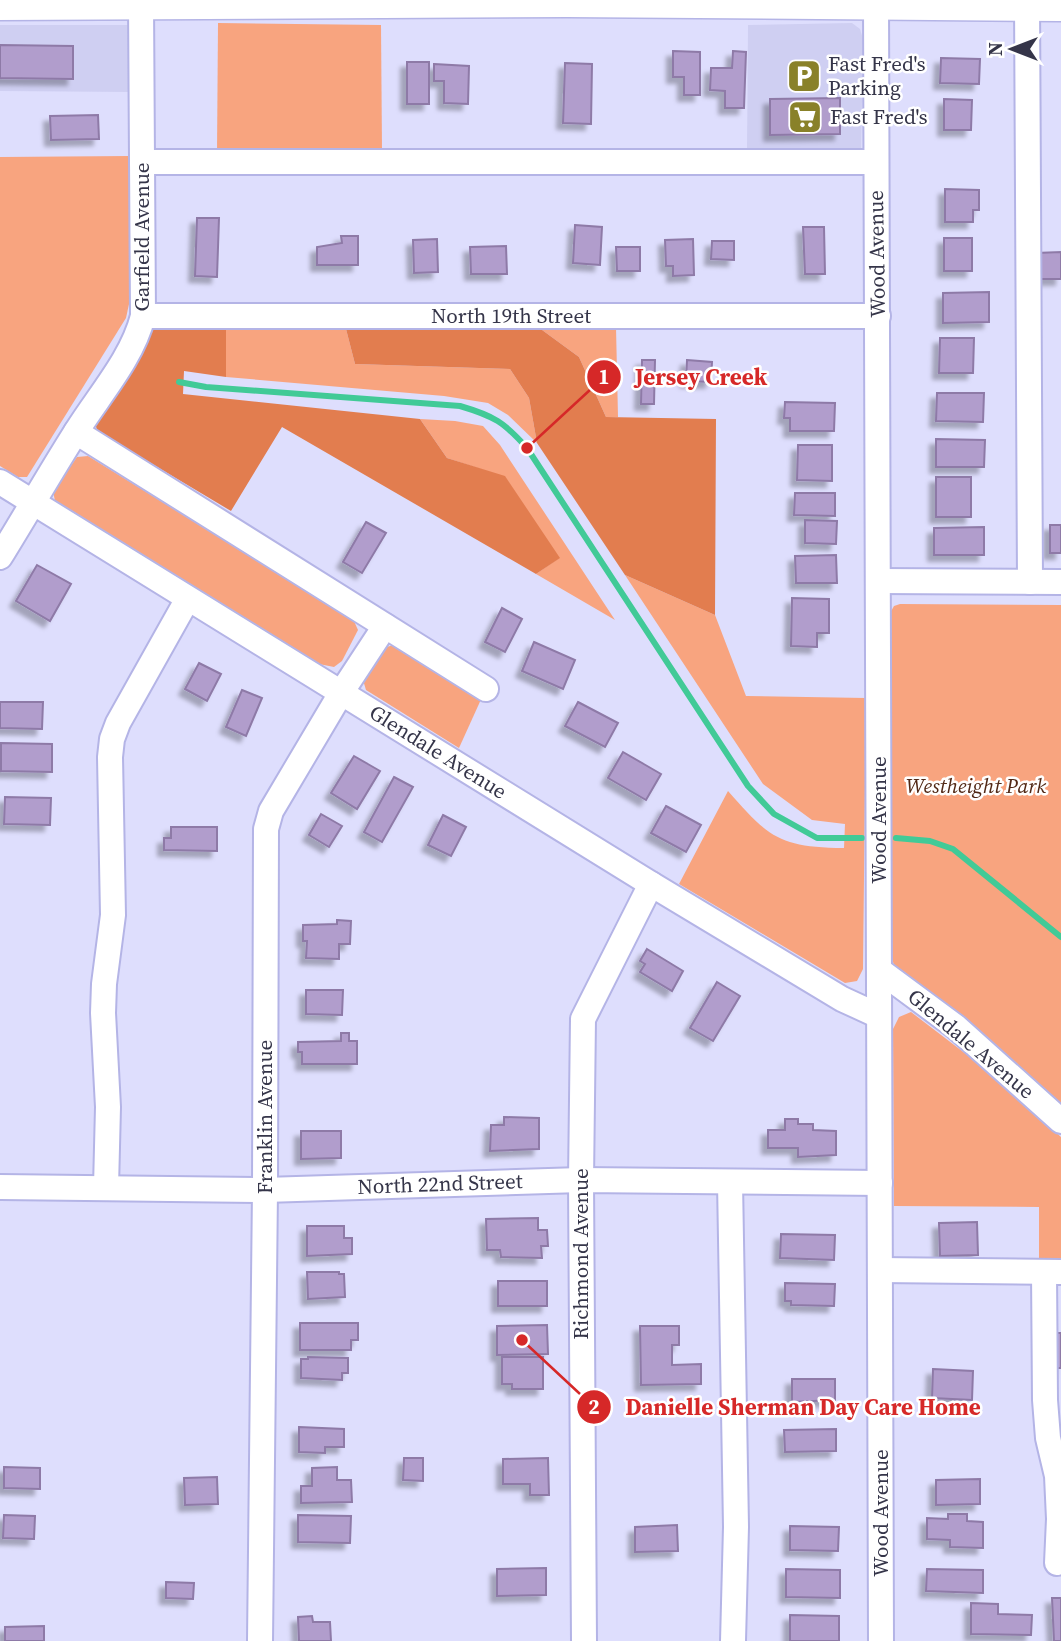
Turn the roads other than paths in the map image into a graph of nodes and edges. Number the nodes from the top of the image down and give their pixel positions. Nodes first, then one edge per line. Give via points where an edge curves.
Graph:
1 (419, 1) edge
2 (567, 1) edge
3 (724, 1) edge
4 (876, 1) edge
5 (266, 2) edge
6 (1027, 2) edge
7 (5, 3) edge
8 (141, 3) junction
9 (1061, 5) edge
10 (142, 162) junction
11 (876, 162) junction
12 (143, 316) junction
13 (878, 316) junction
14 (76, 432) junction
15 (0, 482) edge
16 (33, 503) junction
17 (0, 556) edge
18 (878, 581) junction
19 (1030, 582) junction
20 (1061, 582) edge
21 (187, 600) junction
22 (385, 626) junction
23 (486, 689) dead end
24 (341, 693) junction
25 (651, 884) junction
26 (879, 970) junction
27 (879, 1016) junction
28 (1061, 1121) edge
29 (581, 1180) junction
30 (730, 1182) junction
31 (880, 1183) junction
32 (0, 1187) edge
33 (106, 1187) junction
34 (265, 1190) junction
35 (880, 1270) junction
36 (1053, 1272) edge
37 (1059, 1563) edge
38 (260, 1641) edge
39 (584, 1641) edge
40 (733, 1641) edge
41 (881, 1641) edge

1 - 2 main road
1 - 5 main road
2 - 3 main road
3 - 4 main road
4 - 6 main road
4 - 11 street, Wood Avenue
5 - 8 main road
6 - 9 main road
6 - 19 street
7 - 8 main road
8 - 10 street, Garfield Avenue
10 - 11 street
10 - 12 street, Garfield Avenue
11 - 13 street, Wood Avenue
12 - 13 street, North 19th Street
12 - 14 street, Garfield Avenue via 139,334
13 - 18 street, Wood Avenue
14 - 16 street, Garfield Avenue
14 - 22 street
15 - 16 street, Glendale Avenue
16 - 17 street, Garfield Avenue
16 - 21 street, Glendale Avenue
18 - 19 street
18 - 26 street, Wood Avenue
19 - 20 street
21 - 24 street, Glendale Avenue
21 - 33 street via 112,739 113,915 103,1013 108,1097
22 - 23 street
22 - 24 street, Franklin Avenue
24 - 25 street, Glendale Avenue
24 - 34 street, Franklin Avenue via 271,811 266,829
25 - 27 street, Glendale Avenue via 842,999
25 - 29 street, Richmond Avenue via 583,1019
26 - 27 street, Wood Avenue
26 - 28 street, Glendale Avenue via 956,1027
27 - 31 street, Wood Avenue
29 - 30 street, North 22nd Street
29 - 34 street, North 22nd Street
29 - 39 street, Richmond Avenue
30 - 31 street, North 22nd Street
30 - 40 street via 736,1527
31 - 35 street, Wood Avenue
32 - 33 street, North 22nd Street
33 - 34 street, North 22nd Street
34 - 38 street, Franklin Avenue
35 - 36 street
35 - 41 street, Wood Avenue
36 - 37 street via 1045,1400 1057,1476

